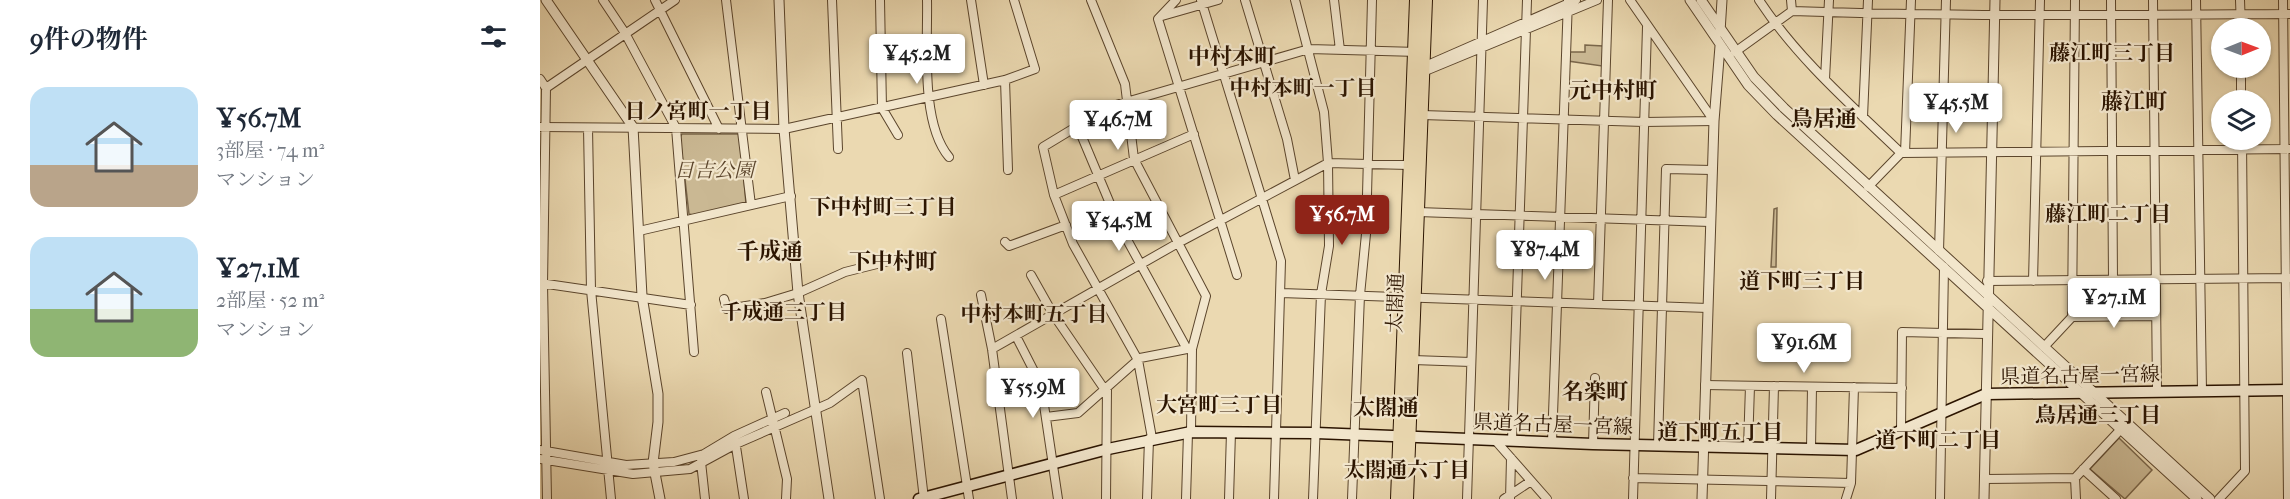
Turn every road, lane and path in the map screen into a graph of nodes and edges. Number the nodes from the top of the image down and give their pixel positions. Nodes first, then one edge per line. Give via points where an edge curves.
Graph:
1 (546, 0) edge
2 (603, 0) edge
3 (655, 0) edge
4 (675, 0) edge
5 (726, 0) edge
6 (779, 0) edge
7 (832, 0) edge
8 (880, 0) edge
9 (927, 0) edge
10 (971, 0) edge
11 (1014, 0) edge
12 (1091, 0) edge
13 (1176, 0) edge
14 (1218, 0) edge
15 (1245, 0) edge
16 (1295, 0) edge
17 (1334, 0) edge
18 (1372, 0) edge
19 (1416, 0) edge
20 (1426, 0) edge
21 (1483, 0) edge
22 (1527, 0) edge
23 (1576, 0) edge
24 (1598, 0) edge
25 (1608, 0) edge
26 (1630, 0) edge
27 (1690, 0) edge
28 (1701, 0) edge
29 (1722, 0) edge
30 (1759, 0) edge
31 (1791, 0) edge
32 (1829, 0) edge
33 (1868, 0) edge
34 (1911, 0) edge
35 (1946, 0) edge
36 (1995, 0) edge
37 (2040, 0) edge
38 (2075, 0) edge
39 (2111, 0) edge
40 (2153, 0) edge
41 (2196, 0) edge
42 (2241, 0) edge
43 (2283, 0) edge
44 (1202, 2) edge
45 (1567, 2) edge
46 (661, 9) junction
47 (1792, 12) junction
48 (1566, 13) junction
49 (1829, 13) junction
50 (1867, 14) junction
51 (1911, 14) junction
52 (2241, 14) junction
53 (2287, 14) edge
54 (2153, 15) junction
55 (2197, 15) junction
56 (1946, 16) junction
57 (1995, 16) junction
58 (2040, 16) junction
59 (2075, 16) junction
60 (2111, 16) junction
61 (1160, 17) junction
62 (2241, 18) edge
63 (1526, 24) junction
64 (1775, 24) junction
65 (1647, 27) junction
66 (1720, 30) junction
67 (625, 33) junction
68 (1482, 40) junction
69 (1720, 46) junction
70 (1309, 49) junction
71 (1481, 49) junction
72 (1340, 50) junction
73 (1370, 51) junction
74 (1419, 52) junction
75 (1735, 52) junction
76 (588, 60) junction
77 (1264, 62) junction
78 (1423, 70) junction
79 (1224, 74) junction
80 (540, 79) edge
81 (1005, 80) junction
82 (1824, 80) junction
83 (984, 85) junction
84 (1179, 87) junction
85 (546, 88) junction
86 (930, 96) junction
87 (1126, 103) junction
88 (882, 108) junction
89 (1422, 115) junction
90 (1479, 117) junction
91 (1863, 117) junction
92 (837, 118) junction
93 (1523, 118) junction
94 (1563, 120) junction
95 (1604, 121) junction
96 (1713, 121) junction
97 (1644, 122) junction
98 (1077, 125) junction
99 (543, 127) edge
100 (588, 128) junction
101 (676, 128) junction
102 (633, 129) junction
103 (719, 129) junction
104 (742, 129) junction
105 (784, 129) junction
106 (1194, 134) junction
107 (898, 135) dead end
108 (838, 149) dead end
109 (2271, 149) edge
110 (2287, 149) edge
111 (2198, 150) junction
112 (2211, 150) edge
113 (2242, 150) edge
114 (2073, 151) junction
115 (2112, 151) junction
116 (2154, 151) junction
117 (1991, 152) junction
118 (2036, 152) junction
119 (1903, 153) junction
120 (1943, 153) junction
121 (949, 157) dead end
122 (1134, 159) junction
123 (1328, 164) junction
124 (1368, 164) junction
125 (1410, 165) junction
126 (1008, 170) dead end
127 (1712, 171) junction
128 (1098, 174) junction
129 (1295, 180) junction
130 (1869, 187) junction
131 (1054, 195) junction
132 (792, 196) junction
133 (1262, 199) junction
134 (751, 205) junction
135 (1418, 212) junction
136 (1476, 214) junction
137 (1520, 215) junction
138 (1560, 216) junction
139 (1601, 218) junction
140 (1641, 219) junction
141 (684, 220) junction
142 (1665, 220) junction
143 (1221, 221) junction
144 (1710, 222) junction
145 (1066, 225) junction
146 (639, 231) junction
147 (1005, 242) dead end
148 (1178, 243) junction
149 (1939, 251) junction
150 (897, 259) dead end
151 (1141, 266) junction
152 (1944, 267) junction
153 (1031, 275) dead end
154 (1237, 275) dead end
155 (2288, 278) edge
156 (2200, 279) junction
157 (2244, 279) junction
158 (2113, 280) junction
159 (2156, 280) junction
160 (1987, 281) junction
161 (2033, 281) junction
162 (2071, 281) junction
163 (541, 283) edge
164 (1099, 288) junction
165 (591, 291) junction
166 (798, 293) junction
167 (1281, 293) junction
168 (1321, 294) junction
169 (1988, 294) junction
170 (981, 295) dead end
171 (1360, 295) junction
172 (642, 296) junction
173 (1410, 296) junction
174 (724, 299) dead end
175 (1473, 299) junction
176 (1517, 300) junction
177 (1557, 302) junction
178 (1598, 304) junction
179 (691, 305) junction
180 (1638, 305) junction
181 (1662, 306) junction
182 (1987, 306) junction
183 (1708, 308) junction
184 (1053, 314) junction
185 (2156, 316) junction
186 (2072, 317) junction
187 (941, 319) dead end
188 (1943, 332) junction
189 (1986, 334) junction
190 (1016, 336) junction
191 (2044, 347) junction
192 (992, 349) junction
193 (1190, 349) junction
194 (694, 352) dead end
195 (907, 353) dead end
196 (1138, 360) junction
197 (1413, 360) junction
198 (1471, 362) junction
199 (1595, 378) dead end
200 (1706, 385) junction
201 (1750, 386) junction
202 (1774, 386) junction
203 (1812, 387) junction
204 (1854, 387) junction
205 (1902, 388) junction
206 (1106, 389) junction
207 (2288, 390) edge
208 (2202, 391) junction
209 (2244, 391) junction
210 (766, 392) dead end
211 (2086, 392) junction
212 (2157, 392) junction
213 (1986, 394) junction
214 (815, 410) junction
215 (785, 413) dead end
216 (1941, 414) junction
217 (1046, 417) junction
218 (773, 423) junction
219 (2122, 428) junction
220 (1901, 431) junction
221 (1231, 432) junction
222 (1276, 432) junction
223 (1189, 433) junction
224 (1316, 433) junction
225 (1354, 435) junction
226 (1404, 437) junction
227 (1150, 439) junction
228 (735, 440) junction
229 (1469, 440) junction
230 (1495, 440) junction
231 (1512, 441) junction
232 (1552, 442) junction
233 (1593, 444) junction
234 (1634, 445) junction
235 (1658, 445) junction
236 (1704, 447) junction
237 (1748, 447) junction
238 (1772, 448) junction
239 (1107, 449) junction
240 (1811, 449) junction
241 (1852, 450) junction
242 (543, 451) edge
243 (700, 455) junction
244 (1511, 458) junction
245 (543, 460) edge
246 (608, 461) junction
247 (1053, 463) junction
248 (701, 465) junction
249 (654, 468) junction
250 (2083, 469) junction
251 (609, 472) junction
252 (1009, 475) junction
253 (1633, 478) junction
254 (2075, 478) junction
255 (1702, 479) junction
256 (1984, 479) junction
257 (1531, 481) junction
258 (1771, 481) junction
259 (1851, 483) junction
260 (967, 486) junction
261 (1508, 498) edge
262 (547, 499) edge
263 (611, 499) edge
264 (660, 499) edge
265 (705, 499) edge
266 (744, 499) edge
267 (786, 499) edge
268 (830, 499) edge
269 (880, 499) edge
270 (922, 499) edge
271 (969, 499) edge
272 (1012, 499) edge
273 (1058, 499) edge
274 (1107, 499) edge
275 (1147, 499) edge
276 (1186, 499) edge
277 (1229, 499) edge
278 (1274, 499) edge
279 (1313, 499) edge
280 (1352, 499) edge
281 (1398, 499) edge
282 (1407, 499) edge
283 (1467, 499) edge
284 (1547, 499) edge
285 (1633, 499) edge
286 (1702, 499) edge
287 (1771, 499) edge
288 (1846, 499) edge
289 (1940, 499) edge
290 (1984, 499) edge
291 (2076, 499) edge
292 (2116, 499) edge
293 (2197, 499) edge
294 (2210, 499) edge
295 (2219, 499) edge
296 (2288, 499) edge

1 - 76 street
2 - 67 street
3 - 46 street
4 - 46 street
5 - 104 street
6 - 105 street
7 - 92 street
8 - 88 street
9 - 86 street
10 - 83 street
11 - 81 street via 1035,69
12 - 87 street via 1125,84
13 - 61 street
14 - 44 street
15 - 77 street
16 - 70 street
17 - 72 street
18 - 73 street
19 - 74 main road, 太閤通
20 - 74 main road, 太閤通
21 - 68 street
22 - 63 street
23 - 45 street
24 - 48 street
25 - 95 street
26 - 65 street
27 - 69 street
28 - 66 street
29 - 66 street
30 - 64 street
31 - 47 street
32 - 49 street
33 - 50 street
34 - 51 street
35 - 56 street
36 - 57 street
37 - 58 street
38 - 59 street
39 - 60 street
40 - 54 street
41 - 55 street
42 - 52 street
43 - 53 street
44 - 61 street
44 - 79 street
45 - 48 street
45 - 63 street
46 - 67 street
46 - 103 street
47 - 49 street
47 - 64 street
48 - 63 street
48 - 94 street
49 - 50 street
49 - 82 street
50 - 51 street
50 - 91 street
51 - 56 street
51 - 119 street
52 - 53 street
52 - 55 street
52 - 62 street
53 - 110 street
54 - 55 street
54 - 60 street
54 - 116 street
55 - 111 street
56 - 57 street
56 - 120 street
57 - 58 street
57 - 117 street
58 - 59 street
58 - 118 street
59 - 60 street
59 - 114 street
60 - 115 street
61 - 84 street
63 - 68 street
63 - 71 street
63 - 93 street
64 - 75 street
64 - 82 street
65 - 96 street
65 - 97 street
66 - 69 street
66 - 75 street
67 - 76 street
67 - 101 street
68 - 71 street
68 - 78 street
69 - 96 street
69 - 152 street via 1748,85 1778,115
70 - 72 street
70 - 77 street
70 - 123 street via 1326,120
71 - 78 street
71 - 90 street
72 - 73 street
73 - 74 street
73 - 124 street
74 - 78 main road, 太閤通
74 - 125 main road, 太閤通
75 - 130 street via 1784,108
76 - 85 street
76 - 102 street
77 - 79 street
77 - 129 street
78 - 89 main road, 太閤通
79 - 84 street
79 - 133 street
80 - 85 street
81 - 83 street
81 - 126 street
82 - 91 street
83 - 86 street
84 - 87 street
84 - 106 street
85 - 99 street
86 - 88 street
86 - 121 street via 933,129
87 - 98 street via 1109,107
87 - 122 street
88 - 92 street
88 - 107 street
89 - 90 street
89 - 135 main road, 太閤通
90 - 93 street
90 - 136 street
91 - 119 street
92 - 105 street
92 - 108 street
93 - 94 street
93 - 137 street
94 - 95 street
94 - 138 street
95 - 97 street
95 - 139 street
96 - 97 street
96 - 127 street
97 - 140 street
98 - 128 street
98 - 131 street via 1043,147
99 - 100 street
99 - 163 street
100 - 102 street
100 - 165 street
101 - 102 street
101 - 103 street
101 - 141 street
102 - 146 street
103 - 104 street
104 - 105 street
104 - 134 street
105 - 132 street
106 - 122 street
106 - 143 street
109 - 110 street
110 - 155 street
111 - 112 street
111 - 116 street
111 - 156 street
113 - 157 street
114 - 115 street
114 - 118 street
114 - 162 street
115 - 116 street
115 - 158 street
116 - 159 street
117 - 118 street
117 - 120 street
117 - 160 street
118 - 161 street
119 - 120 street
119 - 130 street
120 - 149 street
122 - 128 street
122 - 148 street
123 - 124 street
123 - 129 street
123 - 168 street via 1329,246
124 - 125 street
124 - 171 street
125 - 173 main road, 太閤通
127 - 142 street via 1666,169
127 - 144 street
128 - 131 street
128 - 151 street
129 - 133 street
130 - 149 street
131 - 145 street
132 - 134 street
132 - 166 street
133 - 143 street
133 - 167 street via 1281,261
134 - 141 street
135 - 136 street
135 - 173 main road, 太閤通
136 - 137 street
136 - 175 street
137 - 138 street
137 - 176 street
138 - 139 street
138 - 177 street
139 - 140 street
139 - 178 street
140 - 142 street
140 - 180 street
141 - 146 street
141 - 179 street
142 - 144 street
142 - 181 street
143 - 148 street
143 - 154 street
144 - 183 street
145 - 147 street via 1009,246
145 - 164 street
146 - 172 street
148 - 151 street
148 - 193 street via 1206,296
149 - 169 street
150 - 166 street via 845,272
151 - 164 street
151 - 193 street
152 - 182 street
152 - 188 street
153 - 184 street
155 - 157 street
155 - 207 street
156 - 157 street
156 - 159 street
156 - 208 street
157 - 209 street
158 - 159 street
158 - 162 street
159 - 185 street
160 - 161 street
160 - 169 street
161 - 162 street
162 - 186 street
163 - 165 street
163 - 242 street
164 - 184 street
164 - 196 street
165 - 172 street
165 - 246 street
166 - 174 street via 727,309
166 - 214 street
167 - 168 street
167 - 222 street
168 - 171 street
168 - 224 street
169 - 182 street
169 - 191 street
170 - 192 street
171 - 173 street
171 - 225 street
172 - 179 street
172 - 249 street via 658,394
173 - 175 street
173 - 197 main road, 太閤通
173 - 226 main road, 太閤通
175 - 176 street
175 - 198 street
176 - 177 street
176 - 231 street
177 - 178 street
177 - 232 street
178 - 180 street
179 - 194 street
180 - 181 street
180 - 234 street
181 - 183 street
181 - 235 street
182 - 189 street
182 - 211 street
183 - 200 street
184 - 190 street
184 - 206 street
185 - 186 street
185 - 212 street
186 - 191 street
187 - 260 street
188 - 189 street
188 - 205 street via 1902,332
188 - 216 street
189 - 213 street
190 - 192 street
190 - 217 street via 1041,385
191 - 211 street
192 - 252 street
193 - 196 street
193 - 223 street
195 - 270 street
196 - 206 street
196 - 227 street
197 - 198 street
197 - 226 main road, 太閤通
198 - 229 street
199 - 233 street
200 - 201 street
200 - 236 street
201 - 202 street
201 - 237 street
202 - 203 street
202 - 238 street
203 - 204 street
203 - 240 street
204 - 205 street
204 - 241 street
205 - 220 street
206 - 217 street via 1078,413
206 - 239 street
207 - 209 main road, 県道名古屋一宮線
207 - 296 street
208 - 209 main road, 県道名古屋一宮線
208 - 212 main road, 県道名古屋一宮線
209 - 295 street via 2245,471
210 - 218 street
211 - 212 main road, 県道名古屋一宮線
211 - 213 main road, 県道名古屋一宮線
211 - 219 street
211 - 294 street via 2128,422
213 - 216 main road, 県道名古屋一宮線
213 - 256 street
214 - 218 street
214 - 268 street
214 - 269 street via 830,404 862,380
215 - 218 street
216 - 220 main road, 県道名古屋一宮線
216 - 289 street
217 - 247 street
218 - 228 street
218 - 267 street via 787,479
219 - 250 street
219 - 293 street
220 - 241 main road, 県道名古屋一宮線
221 - 222 main road, 県道名古屋一宮線
221 - 223 main road, 県道名古屋一宮線
221 - 277 street
222 - 224 main road, 県道名古屋一宮線
222 - 278 street
223 - 227 main road, 県道名古屋一宮線
223 - 276 street
224 - 225 main road, 県道名古屋一宮線
224 - 279 street
225 - 226 main road, 県道名古屋一宮線
225 - 280 street
226 - 229 main road, 県道名古屋一宮線
226 - 281 main road, 太閤通
226 - 282 main road, 太閤通
227 - 239 main road, 県道名古屋一宮線
227 - 275 street
228 - 243 street
228 - 248 street
228 - 266 street
229 - 230 main road, 県道名古屋一宮線
229 - 283 street
230 - 231 main road, 県道名古屋一宮線
230 - 244 street
231 - 232 main road, 県道名古屋一宮線
232 - 233 main road, 県道名古屋一宮線
233 - 234 main road, 県道名古屋一宮線
234 - 235 main road, 県道名古屋一宮線
234 - 253 street
235 - 236 main road, 県道名古屋一宮線
236 - 237 main road, 県道名古屋一宮線
236 - 255 street
237 - 238 main road, 県道名古屋一宮線
238 - 240 main road, 県道名古屋一宮線
238 - 258 street
239 - 247 main road, 県道名古屋一宮線
239 - 274 street
240 - 241 main road, 県道名古屋一宮線
241 - 259 street
242 - 245 street
242 - 246 street
243 - 248 street
243 - 249 street
244 - 257 street
244 - 261 street
245 - 251 street
245 - 262 street
246 - 249 street
246 - 251 street
247 - 252 main road, 県道名古屋一宮線
247 - 273 street
248 - 249 street
248 - 265 street
249 - 251 street
249 - 264 street
250 - 254 street
250 - 292 street
251 - 263 street
252 - 260 main road, 県道名古屋一宮線
252 - 272 street
253 - 255 street
253 - 285 street
254 - 256 street
254 - 291 street
255 - 258 street
255 - 286 street
256 - 290 street
257 - 261 street
257 - 284 street
258 - 259 street
258 - 287 street
259 - 288 street
260 - 270 main road, 県道名古屋一宮線
260 - 271 street

